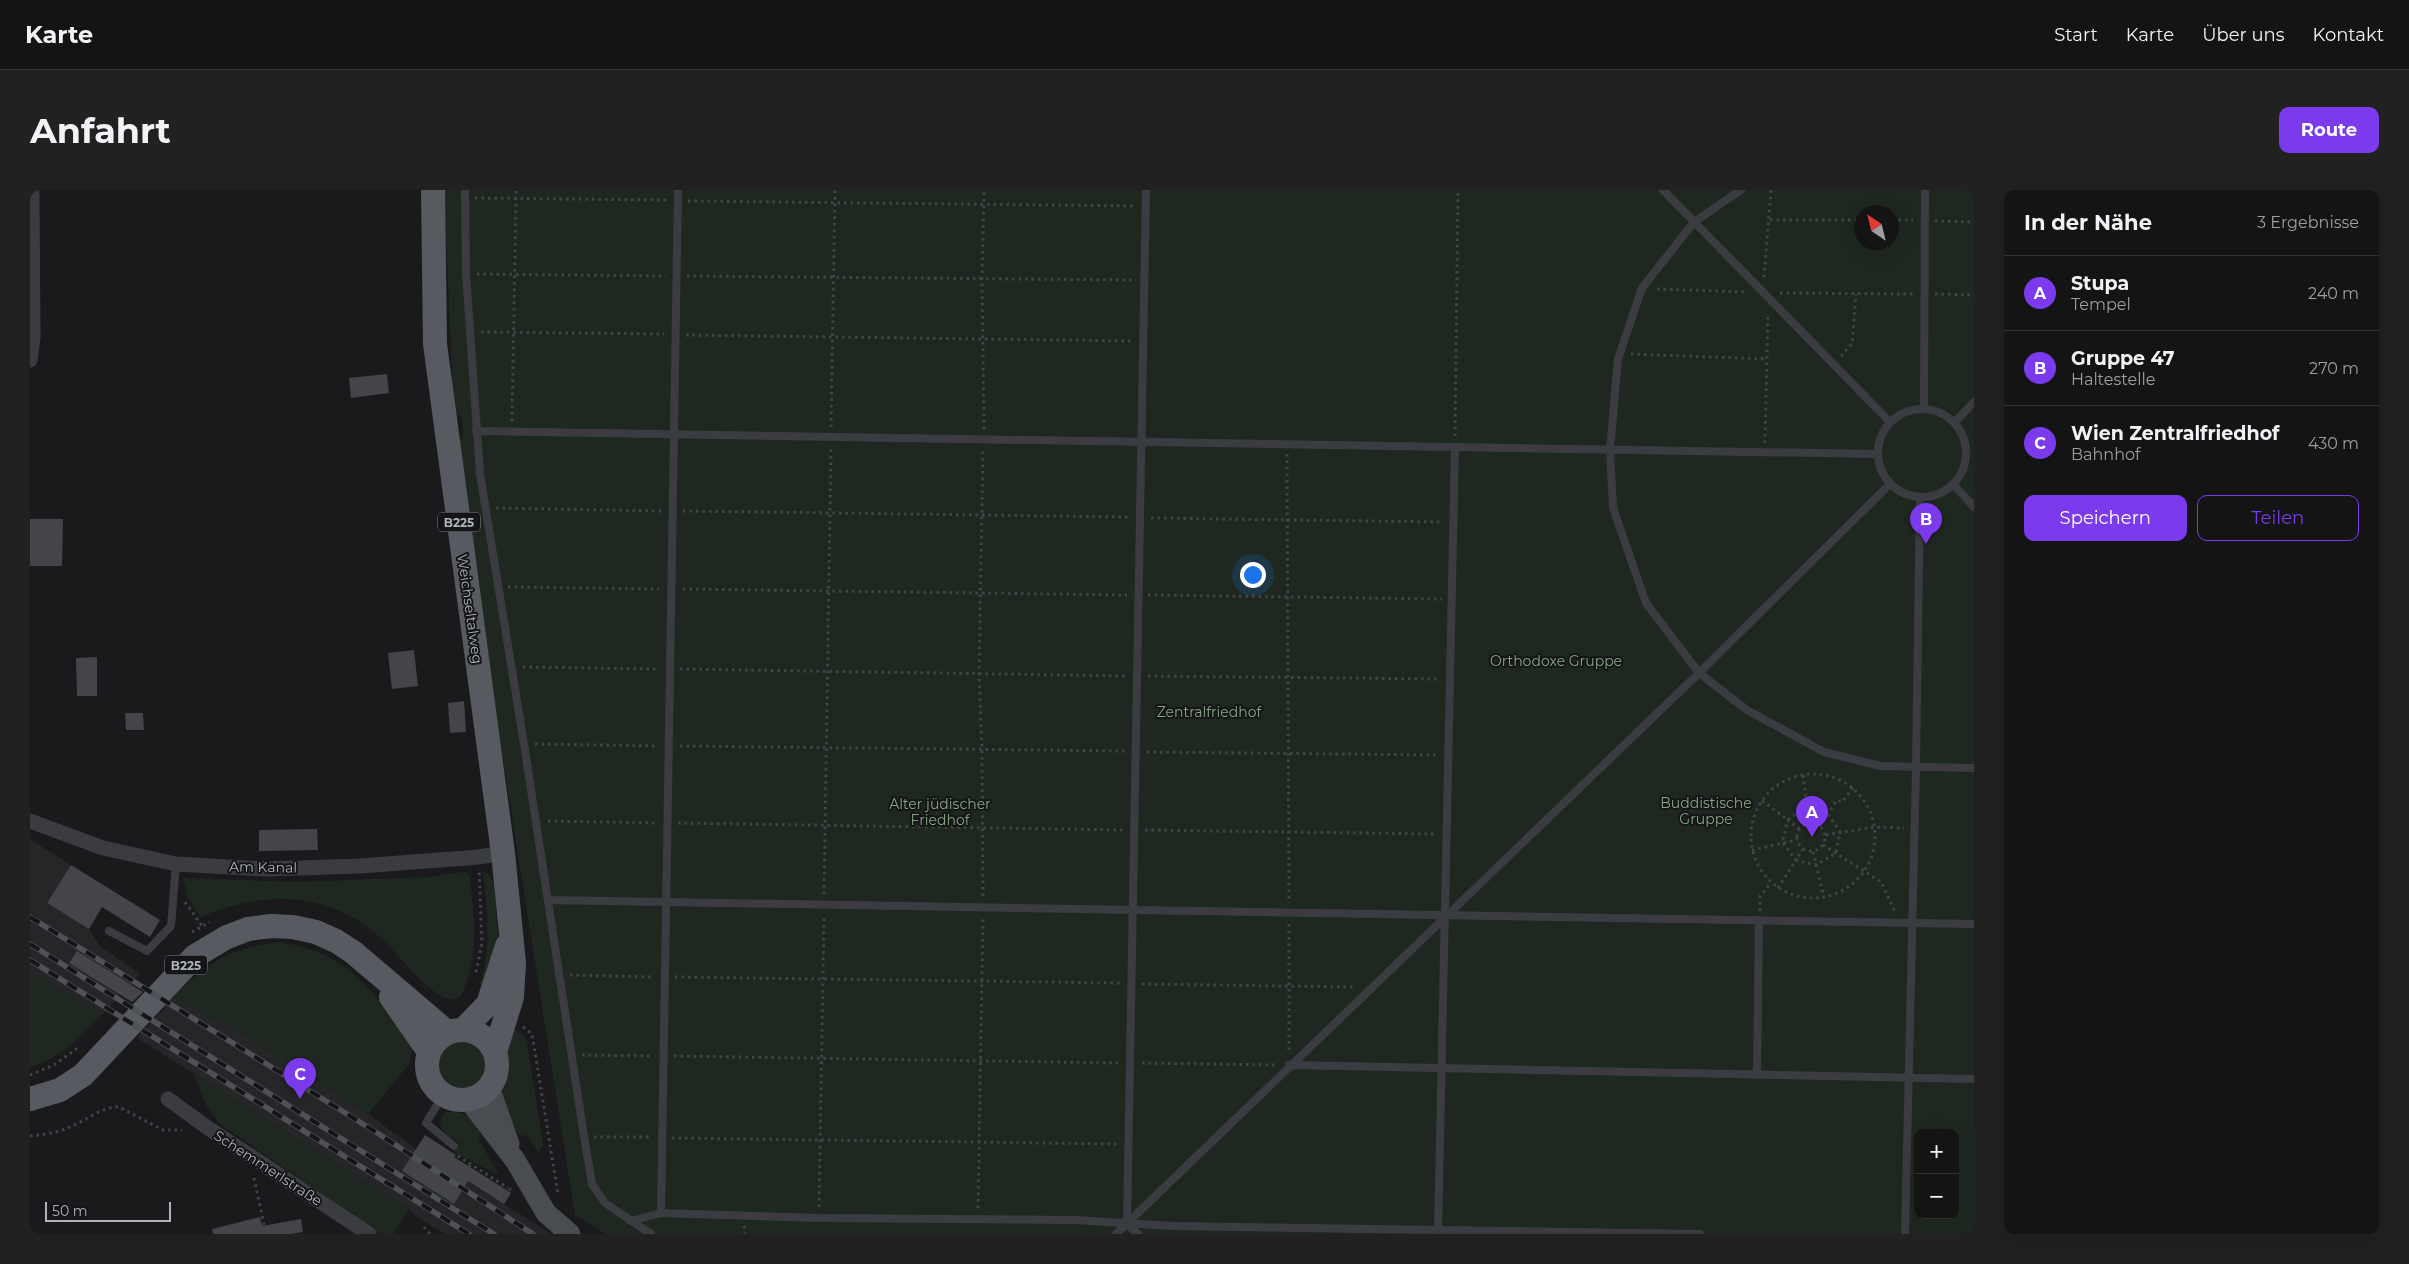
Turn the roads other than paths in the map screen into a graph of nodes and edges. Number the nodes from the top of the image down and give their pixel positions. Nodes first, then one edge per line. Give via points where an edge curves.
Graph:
1 (32, 190) edge
2 (433, 190) edge
3 (678, 190) edge
4 (1146, 190) edge
5 (1663, 190) edge
6 (1741, 190) edge
7 (1925, 190) edge
8 (465, 194) edge
9 (1694, 222) junction
10 (30, 360) edge
11 (1974, 402) edge
12 (1924, 409) junction
13 (1890, 422) junction
14 (1954, 423) junction
15 (476, 431) junction
16 (674, 434) junction
17 (1142, 441) junction
18 (1455, 447) junction
19 (1610, 450) junction
20 (1878, 454) junction
21 (1970, 455) edge
22 (1890, 484) junction
23 (1953, 484) junction
24 (1920, 497) junction
25 (1974, 507) edge
26 (1699, 673) junction
27 (1916, 767) junction
28 (1974, 768) edge
29 (30, 821) edge
30 (503, 853) junction
31 (176, 864) junction
32 (548, 900) junction
33 (666, 902) junction
34 (1134, 909) junction
35 (1446, 915) junction
36 (1759, 920) junction
37 (1913, 923) junction
38 (1974, 924) edge
39 (109, 931) dead end
40 (510, 939) junction
41 (372, 969) junction
42 (456, 1031) junction
43 (429, 1052) junction
44 (495, 1052) junction
45 (1289, 1065) junction
46 (1443, 1069) junction
47 (1757, 1075) junction
48 (1909, 1078) junction
49 (1974, 1079) edge
50 (489, 1087) junction
51 (443, 1095) junction
52 (30, 1099) edge
53 (168, 1099) dead end
54 (468, 1099) junction
55 (454, 1146) road end
56 (515, 1160) junction
57 (661, 1213) junction
58 (631, 1220) junction
59 (1127, 1224) junction
60 (1172, 1226) junction
61 (1438, 1232) edge
62 (369, 1234) edge
63 (570, 1234) edge
64 (651, 1234) edge
65 (1116, 1234) edge
66 (1138, 1234) edge
67 (1169, 1234) edge
68 (1700, 1234) edge
69 (1906, 1234) edge

1 - 10 street via 33,338
2 - 30 main road, Weichseltalweg / B225 via 435,344
3 - 16 lane
4 - 17 lane
5 - 9 lane
6 - 9 lane
7 - 12 lane
8 - 15 lane via 466,274
9 - 13 lane
9 - 19 lane via 1642,288 1620,354
11 - 14 lane
12 - 13 lane via 1906,412
12 - 14 lane via 1945,416
13 - 20 lane via 1881,437
14 - 21 lane
15 - 16 lane
15 - 32 lane via 485,508
16 - 17 lane
16 - 33 lane
17 - 18 lane
17 - 34 lane
18 - 19 lane
18 - 35 lane
19 - 20 lane
19 - 26 lane via 1613,508 1646,603
20 - 22 lane via 1881,470
21 - 23 lane
22 - 24 lane via 1904,493
22 - 26 lane
23 - 24 lane via 1938,494
23 - 25 lane
24 - 27 lane
26 - 27 lane via 1747,710 1824,752 1880,766
26 - 35 lane
27 - 28 lane
27 - 37 lane
29 - 31 street, Am Kanal via 103,848
30 - 31 street, Am Kanal via 479,858 360,866 267,869
30 - 40 main road, Weichseltalweg / B225
31 - 39 lane via 171,926 147,951
32 - 33 lane
32 - 58 lane via 592,1184 605,1203
33 - 34 lane
33 - 57 lane
34 - 35 lane
34 - 59 lane
35 - 36 lane
35 - 45 lane
35 - 46 lane
36 - 37 lane
36 - 47 lane
37 - 38 lane
37 - 48 lane
40 - 42 main road, Weichseltalweg / B225 via 488,1004
40 - 44 main road, Weichseltalweg / B225 via 515,979
41 - 42 main road, B225
41 - 43 main road, B225
41 - 52 main road, B225 via 354,952 316,932 293,927 248,929 226,937 195,956 83,1075 60,1090
42 - 43 main road, Weichseltalweg / B225 via 433,1044
42 - 44 main road, B225 via 483,1036
43 - 51 main road via 427,1071 430,1081
44 - 50 main road, Weichseltalweg / B225 via 498,1064
45 - 46 lane
45 - 59 lane
46 - 47 lane
46 - 61 lane
47 - 48 lane
48 - 49 lane
48 - 69 lane
50 - 54 main road
50 - 56 street
51 - 54 main road
51 - 55 lane via 426,1123
53 - 62 street, Schemmerlstraße
54 - 56 street
56 - 63 street via 546,1213
57 - 58 lane
57 - 59 lane via 1076,1220
58 - 64 lane
59 - 60 lane
59 - 65 lane
59 - 66 lane
60 - 61 lane
60 - 67 lane
61 - 68 lane

